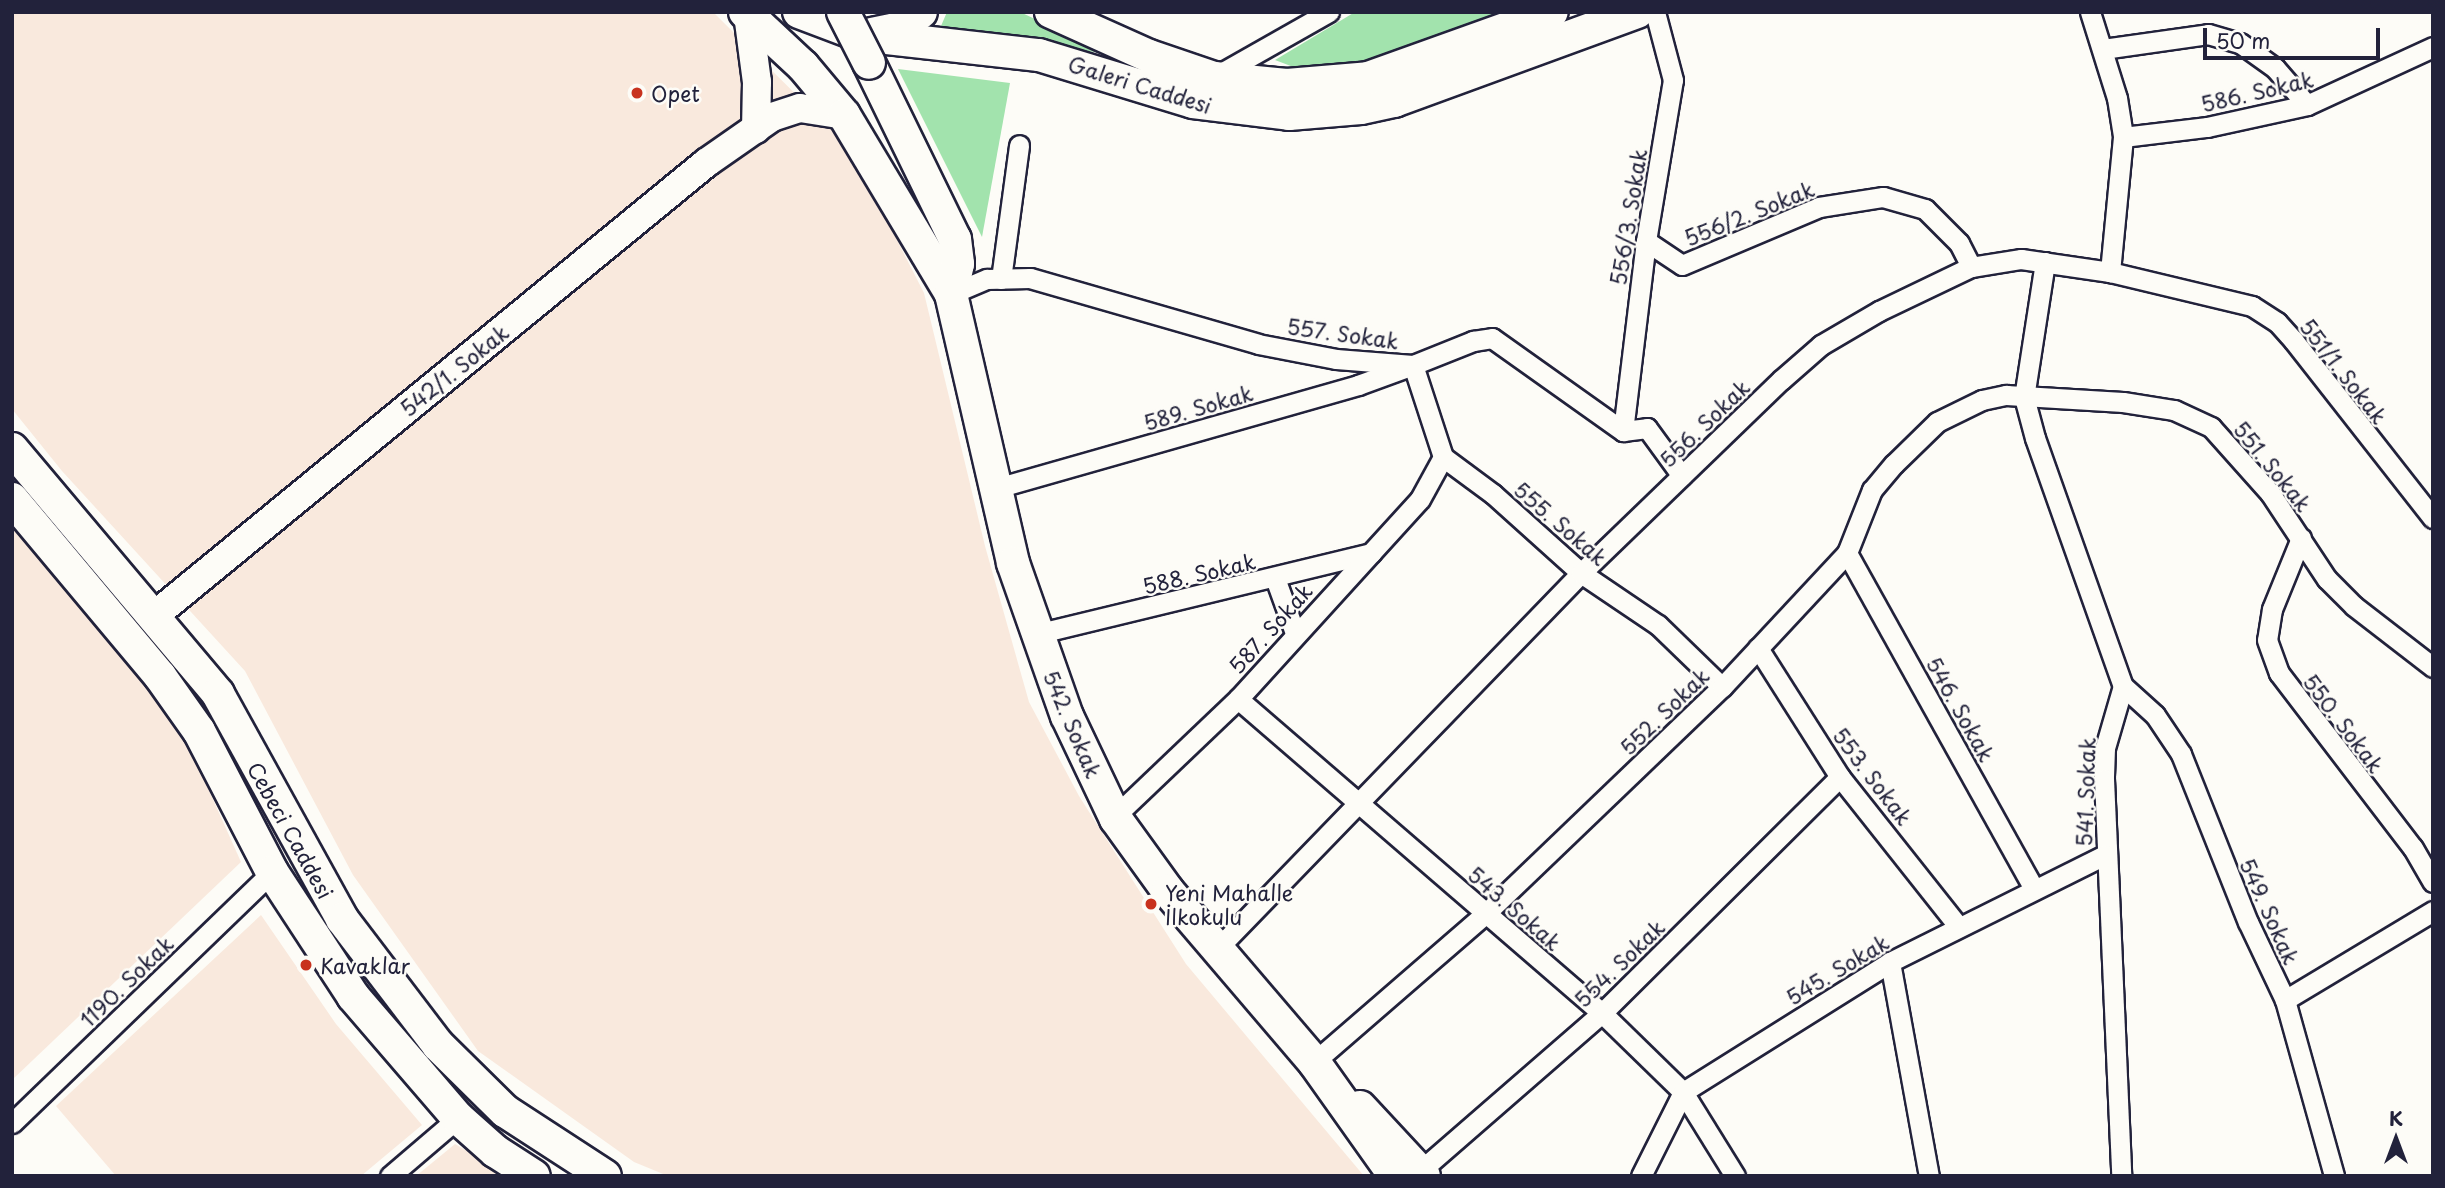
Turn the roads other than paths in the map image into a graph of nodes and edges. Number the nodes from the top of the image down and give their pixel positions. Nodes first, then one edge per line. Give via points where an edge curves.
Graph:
1 (799, 12) edge
2 (922, 12) edge
3 (1051, 12) edge
4 (1329, 12) edge
5 (1552, 12) edge
6 (1637, 12) edge
7 (1655, 12) edge
8 (2090, 12) edge
9 (747, 13) edge
10 (857, 37) edge
11 (2433, 47) edge
12 (2103, 49) junction
13 (1213, 78) junction
14 (2307, 104) junction
15 (845, 115) junction
16 (756, 129) junction
17 (2123, 137) junction
18 (1019, 145) dead end
19 (1646, 241) junction
20 (2045, 262) junction
21 (1971, 267) junction
22 (2110, 272) junction
23 (1001, 279) junction
24 (951, 295) junction
25 (1413, 365) junction
26 (2024, 397) junction
27 (1623, 431) junction
28 (12, 449) edge
29 (1443, 457) junction
30 (1682, 476) junction
31 (993, 489) junction
32 (12, 499) edge
33 (2433, 518) edge
34 (2301, 538) junction
35 (1847, 552) junction
36 (1371, 553) junction
37 (1581, 573) junction
38 (1275, 578) junction
39 (155, 615) junction
40 (1295, 633) junction
41 (1037, 634) junction
42 (127, 639) junction
43 (1759, 648) junction
44 (2433, 667) edge
45 (2123, 686) junction
46 (1722, 687) junction
47 (1238, 699) junction
48 (1840, 777) junction
49 (1360, 806) junction
50 (1115, 816) junction
51 (2105, 855) junction
52 (272, 872) junction
53 (2433, 882) edge
54 (2034, 889) junction
55 (2433, 911) edge
56 (1486, 913) junction
57 (1958, 926) junction
58 (1218, 948) junction
59 (1890, 962) junction
60 (2285, 1000) junction
61 (1602, 1013) junction
62 (1323, 1073) junction
63 (1683, 1092) junction
64 (458, 1118) junction
65 (12, 1123) edge
66 (1413, 1174) edge
67 (390, 1176) edge
68 (534, 1176) edge
69 (604, 1176) edge
70 (1641, 1176) edge
71 (1735, 1176) edge
72 (1930, 1176) edge
73 (2121, 1176) edge
74 (2334, 1176) edge

1 - 10 main road, Galeri Caddesi
2 - 10 main road via 896,29
3 - 13 main road, Galeri Caddesi via 1149,56
4 - 13 street
5 - 13 main road, Galeri Caddesi via 1368,78 1287,85
6 - 10 main road, Galeri Caddesi via 1394,101 1289,114 1193,102 1040,55
7 - 19 street, 556/3. Sokak via 1673,80
8 - 12 street
9 - 15 main road via 803,66
9 - 16 street via 757,82
10 - 24 main road via 955,239 958,264
11 - 14 street, 586. Sokak
12 - 14 street via 2176,36 2219,37 2240,43 2275,68
12 - 17 street
14 - 17 street, 586. Sokak via 2242,121
15 - 16 street, 542/1. Sokak via 800,108 772,117
15 - 24 main road
16 - 39 street, 542/1. Sokak via 695,172
17 - 22 street
18 - 23 street
19 - 21 street, 556/2. Sokak via 1682,265 1819,207 1883,197 1925,209 1959,243
19 - 27 street, 556/3. Sokak
20 - 21 street, 556. Sokak via 2021,259
20 - 22 street, 556. Sokak
20 - 26 street
21 - 30 street, 556. Sokak via 1906,295 1821,345
22 - 33 street, 551/1. Sokak via 2241,303 2277,322
23 - 24 street, 557. Sokak via 987,279
23 - 25 street, 557. Sokak via 1030,278 1258,344 1336,359
24 - 31 main road, 542. Sokak
25 - 27 street, 557. Sokak via 1492,338
25 - 29 street
25 - 31 street, 589. Sokak via 1358,386
26 - 34 street, 551. Sokak via 2123,402 2174,410 2211,427 2246,463
26 - 35 street, 552. Sokak via 1982,400 1937,422 1872,490
26 - 45 street
27 - 30 street, 557. Sokak via 1647,428
28 - 39 main road, Cebeci Caddesi
29 - 36 street, 587. Sokak via 1420,499
29 - 37 street, 555. Sokak via 1493,494
30 - 37 street, 556. Sokak
31 - 41 main road, 542. Sokak
32 - 42 main road, Cebeci Caddesi
34 - 44 street, 551. Sokak via 2327,579 2354,607
34 - 53 street, 550. Sokak via 2270,620 2267,640 2279,673 2413,848
35 - 43 street, 552. Sokak
35 - 54 street, 546. Sokak
36 - 38 street, 588. Sokak
36 - 40 street, 587. Sokak
37 - 46 street, 555. Sokak via 1658,625
37 - 49 street, 556. Sokak
38 - 40 street
38 - 41 street, 588. Sokak
39 - 42 main road
39 - 69 main road, Cebeci Caddesi via 218,694 342,919 438,1045 505,1111
40 - 47 street, 587. Sokak
41 - 50 main road, 542. Sokak via 1068,716
42 - 52 main road, Cebeci Caddesi via 199,731
43 - 46 street, 552. Sokak
43 - 48 street, 553. Sokak
45 - 51 street, 541. Sokak via 2105,748
45 - 60 street, 549. Sokak via 2155,715 2181,754 2248,922
46 - 56 street, 552. Sokak
47 - 49 street, 543. Sokak
47 - 50 street, 587. Sokak
48 - 57 street, 553. Sokak
48 - 61 street, 554. Sokak
49 - 56 street, 543. Sokak
49 - 58 street, 556. Sokak
50 - 58 main road, 542. Sokak via 1168,891
51 - 54 street, 545. Sokak
51 - 73 street, 541. Sokak
52 - 64 main road, Cebeci Caddesi via 354,996
52 - 65 street, 1190. Sokak
54 - 57 street, 545. Sokak
55 - 60 street
56 - 61 street, 543. Sokak
56 - 62 street, 552. Sokak
57 - 59 street, 545. Sokak
58 - 62 main road, 542. Sokak
59 - 63 street, 545. Sokak
59 - 72 street
60 - 74 street, 549. Sokak
61 - 63 street, 543. Sokak
61 - 66 street, 554. Sokak
62 - 66 main road, 542. Sokak
63 - 70 street
63 - 71 street, 543. Sokak
64 - 67 street
64 - 68 main road, Cebeci Caddesi via 495,1151

